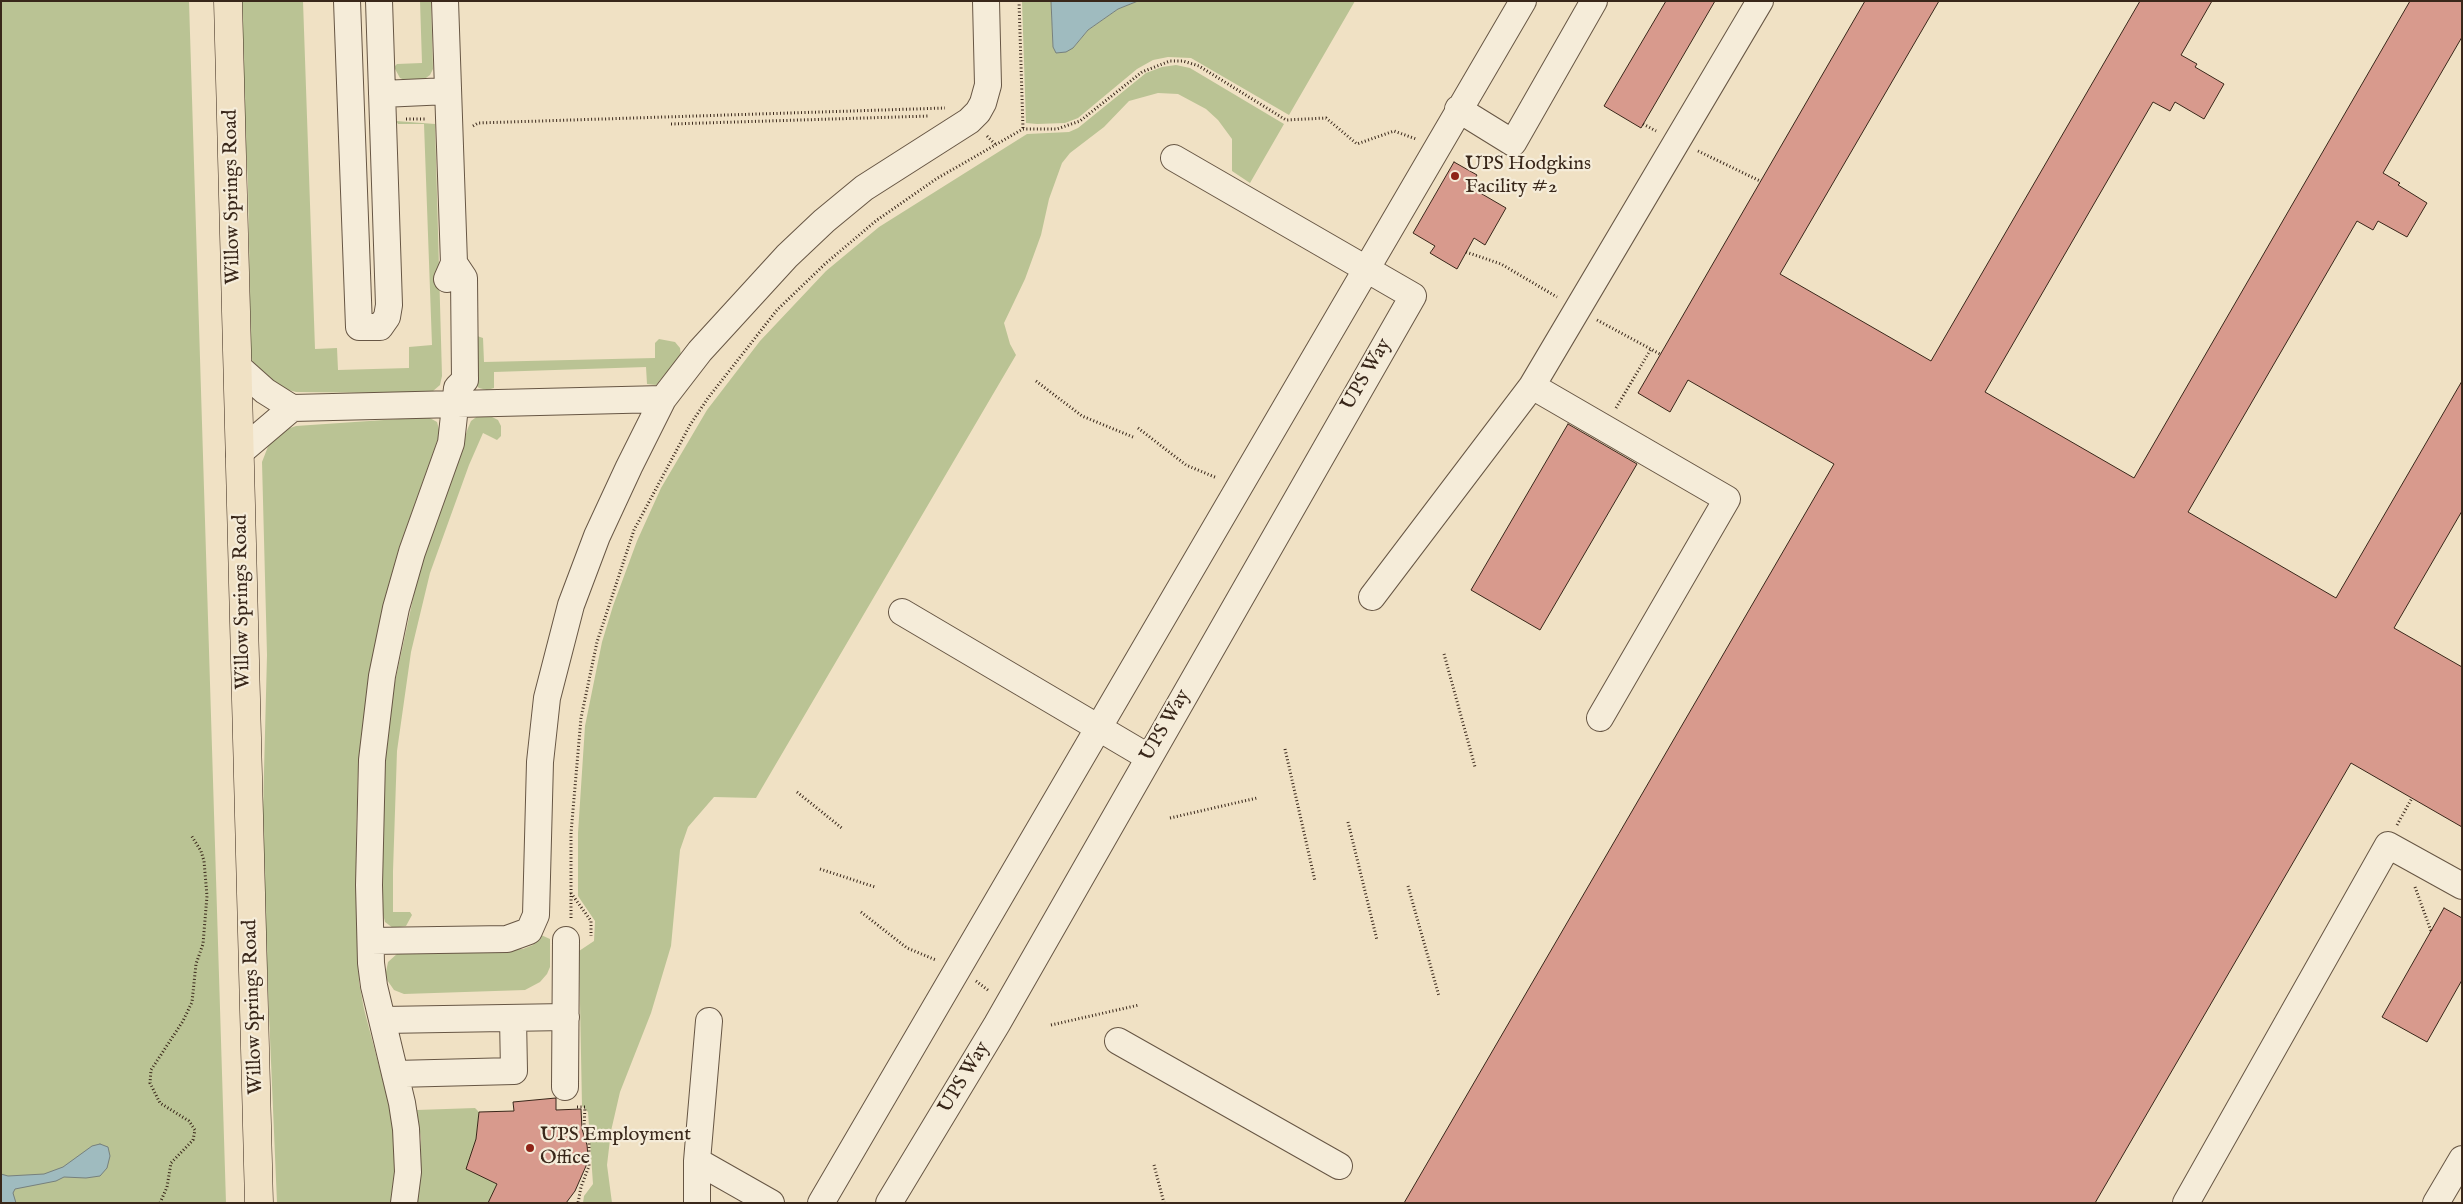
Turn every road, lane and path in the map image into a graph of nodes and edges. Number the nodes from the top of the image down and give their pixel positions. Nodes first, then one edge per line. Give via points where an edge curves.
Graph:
1 (228, 1) edge
2 (347, 1) edge
3 (380, 1) edge
4 (445, 1) edge
5 (986, 1) edge
6 (1019, 1) edge
7 (1523, 1) edge
8 (1594, 1) edge
9 (1760, 1) edge
10 (448, 91) junction
11 (382, 94) junction
12 (1458, 109) junction
13 (934, 116) dead end
14 (404, 119) dead end
15 (969, 121) junction
16 (449, 124) junction
17 (671, 124) dead end
18 (1643, 124) dead end
19 (1023, 129) junction
20 (1677, 141) junction
21 (994, 144) junction
22 (1437, 146) junction
23 (1174, 158) dead end
24 (1760, 182) dead end
25 (386, 216) junction
26 (355, 217) junction
27 (1366, 268) junction
28 (1651, 349) dead end
29 (237, 366) junction
30 (1036, 381) dead end
31 (1532, 386) junction
32 (457, 396) junction
33 (664, 398) junction
34 (292, 408) junction
35 (1138, 428) dead end
36 (1604, 428) junction
37 (1133, 437) dead end
38 (240, 453) junction
39 (1238, 487) junction
40 (1372, 597) dead end
41 (902, 612) dead end
42 (1444, 654) dead end
43 (1600, 718) dead end
44 (1098, 727) junction
45 (1285, 750) dead end
46 (1148, 757) junction
47 (1475, 767) dead end
48 (797, 792) dead end
49 (1257, 798) dead end
50 (1170, 818) dead end
51 (1348, 822) dead end
52 (843, 829) dead end
53 (191, 835) dead end
54 (820, 869) dead end
55 (1315, 881) dead end
56 (1408, 886) dead end
57 (2462, 886) edge
58 (876, 887) dead end
59 (566, 940) joint
60 (1377, 940) dead end
61 (371, 942) junction
62 (1439, 996) dead end
63 (1139, 1005) dead end
64 (566, 1017) junction
65 (513, 1018) junction
66 (383, 1020) junction
67 (709, 1021) dead end
68 (1051, 1025) dead end
69 (1118, 1041) dead end
70 (395, 1074) junction
71 (565, 1087) dead end
72 (2462, 1159) edge
73 (697, 1161) junction
74 (1154, 1165) dead end
75 (1339, 1166) dead end
76 (2195, 1200) edge
77 (160, 1203) edge
78 (259, 1203) edge
79 (404, 1203) edge
80 (696, 1203) edge
81 (770, 1203) edge
82 (821, 1203) edge
83 (889, 1203) edge
84 (1164, 1203) edge
85 (2436, 1203) edge

1 - 29 main road, Willow Springs Road
2 - 26 lane
3 - 11 lane
4 - 10 lane
5 - 15 lane via 988,85 983,103
6 - 19 path
7 - 12 lane
8 - 12 lane via 1513,143
9 - 20 lane
10 - 11 lane
10 - 16 lane
11 - 25 lane
12 - 22 lane
13 - 17 path
14 - 16 path via 427,119
15 - 16 path via 954,110 942,108 478,123 475,126
15 - 21 path
15 - 33 lane via 879,177 824,221 766,278 700,351
16 - 32 lane via 454,264 464,278 464,380
18 - 20 path
19 - 21 path
19 - 22 path via 1069,126 1080,121 1142,72 1170,61 1183,61 1199,66 1286,120 1326,118 1357,144 1394,131
20 - 24 path
20 - 31 lane
21 - 59 path via 876,220 777,310 708,398 666,469 634,530 623,559 588,682 572,795 571,928
22 - 27 lane
23 - 27 lane, UPS Way
25 - 26 lane
25 - 26 lane via 389,305 387,317 380,327 359,327
27 - 39 lane
27 - 46 lane, UPS Way via 1413,296
28 - 36 path
29 - 34 lane via 265,391
29 - 38 main road, Willow Springs Road
30 - 37 path via 1082,416
31 - 36 lane
31 - 40 lane
32 - 33 lane
32 - 34 lane
32 - 61 lane via 452,443 412,552 382,676 371,786
33 - 61 lane via 597,536 570,605 547,698 540,762 536,915 529,931 508,939
34 - 38 lane
35 - 39 path via 1186,464
36 - 43 lane via 1727,499
38 - 78 main road, Willow Springs Road
39 - 44 lane
41 - 44 lane
42 - 47 path
44 - 46 lane
44 - 82 lane
45 - 55 path
46 - 83 lane, UPS Way via 997,1024
48 - 52 path
49 - 50 path
51 - 60 path
53 - 77 path via 201,851 205,869 207,896 202,944 196,964 192,1002 184,1021 151,1070 150,1083 160,1103 190,1121 195,1130 193,1140 171,1163 168,1187
54 - 58 path
56 - 62 path
57 - 76 lane via 2388,844
59 - 64 lane
61 - 66 lane via 374,986
63 - 68 path
64 - 65 lane
64 - 71 lane
65 - 66 lane
65 - 70 lane via 514,1071
66 - 70 lane
67 - 73 lane
69 - 75 lane
70 - 79 lane via 408,1155
72 - 85 lane
73 - 80 lane
73 - 81 lane
74 - 84 path

